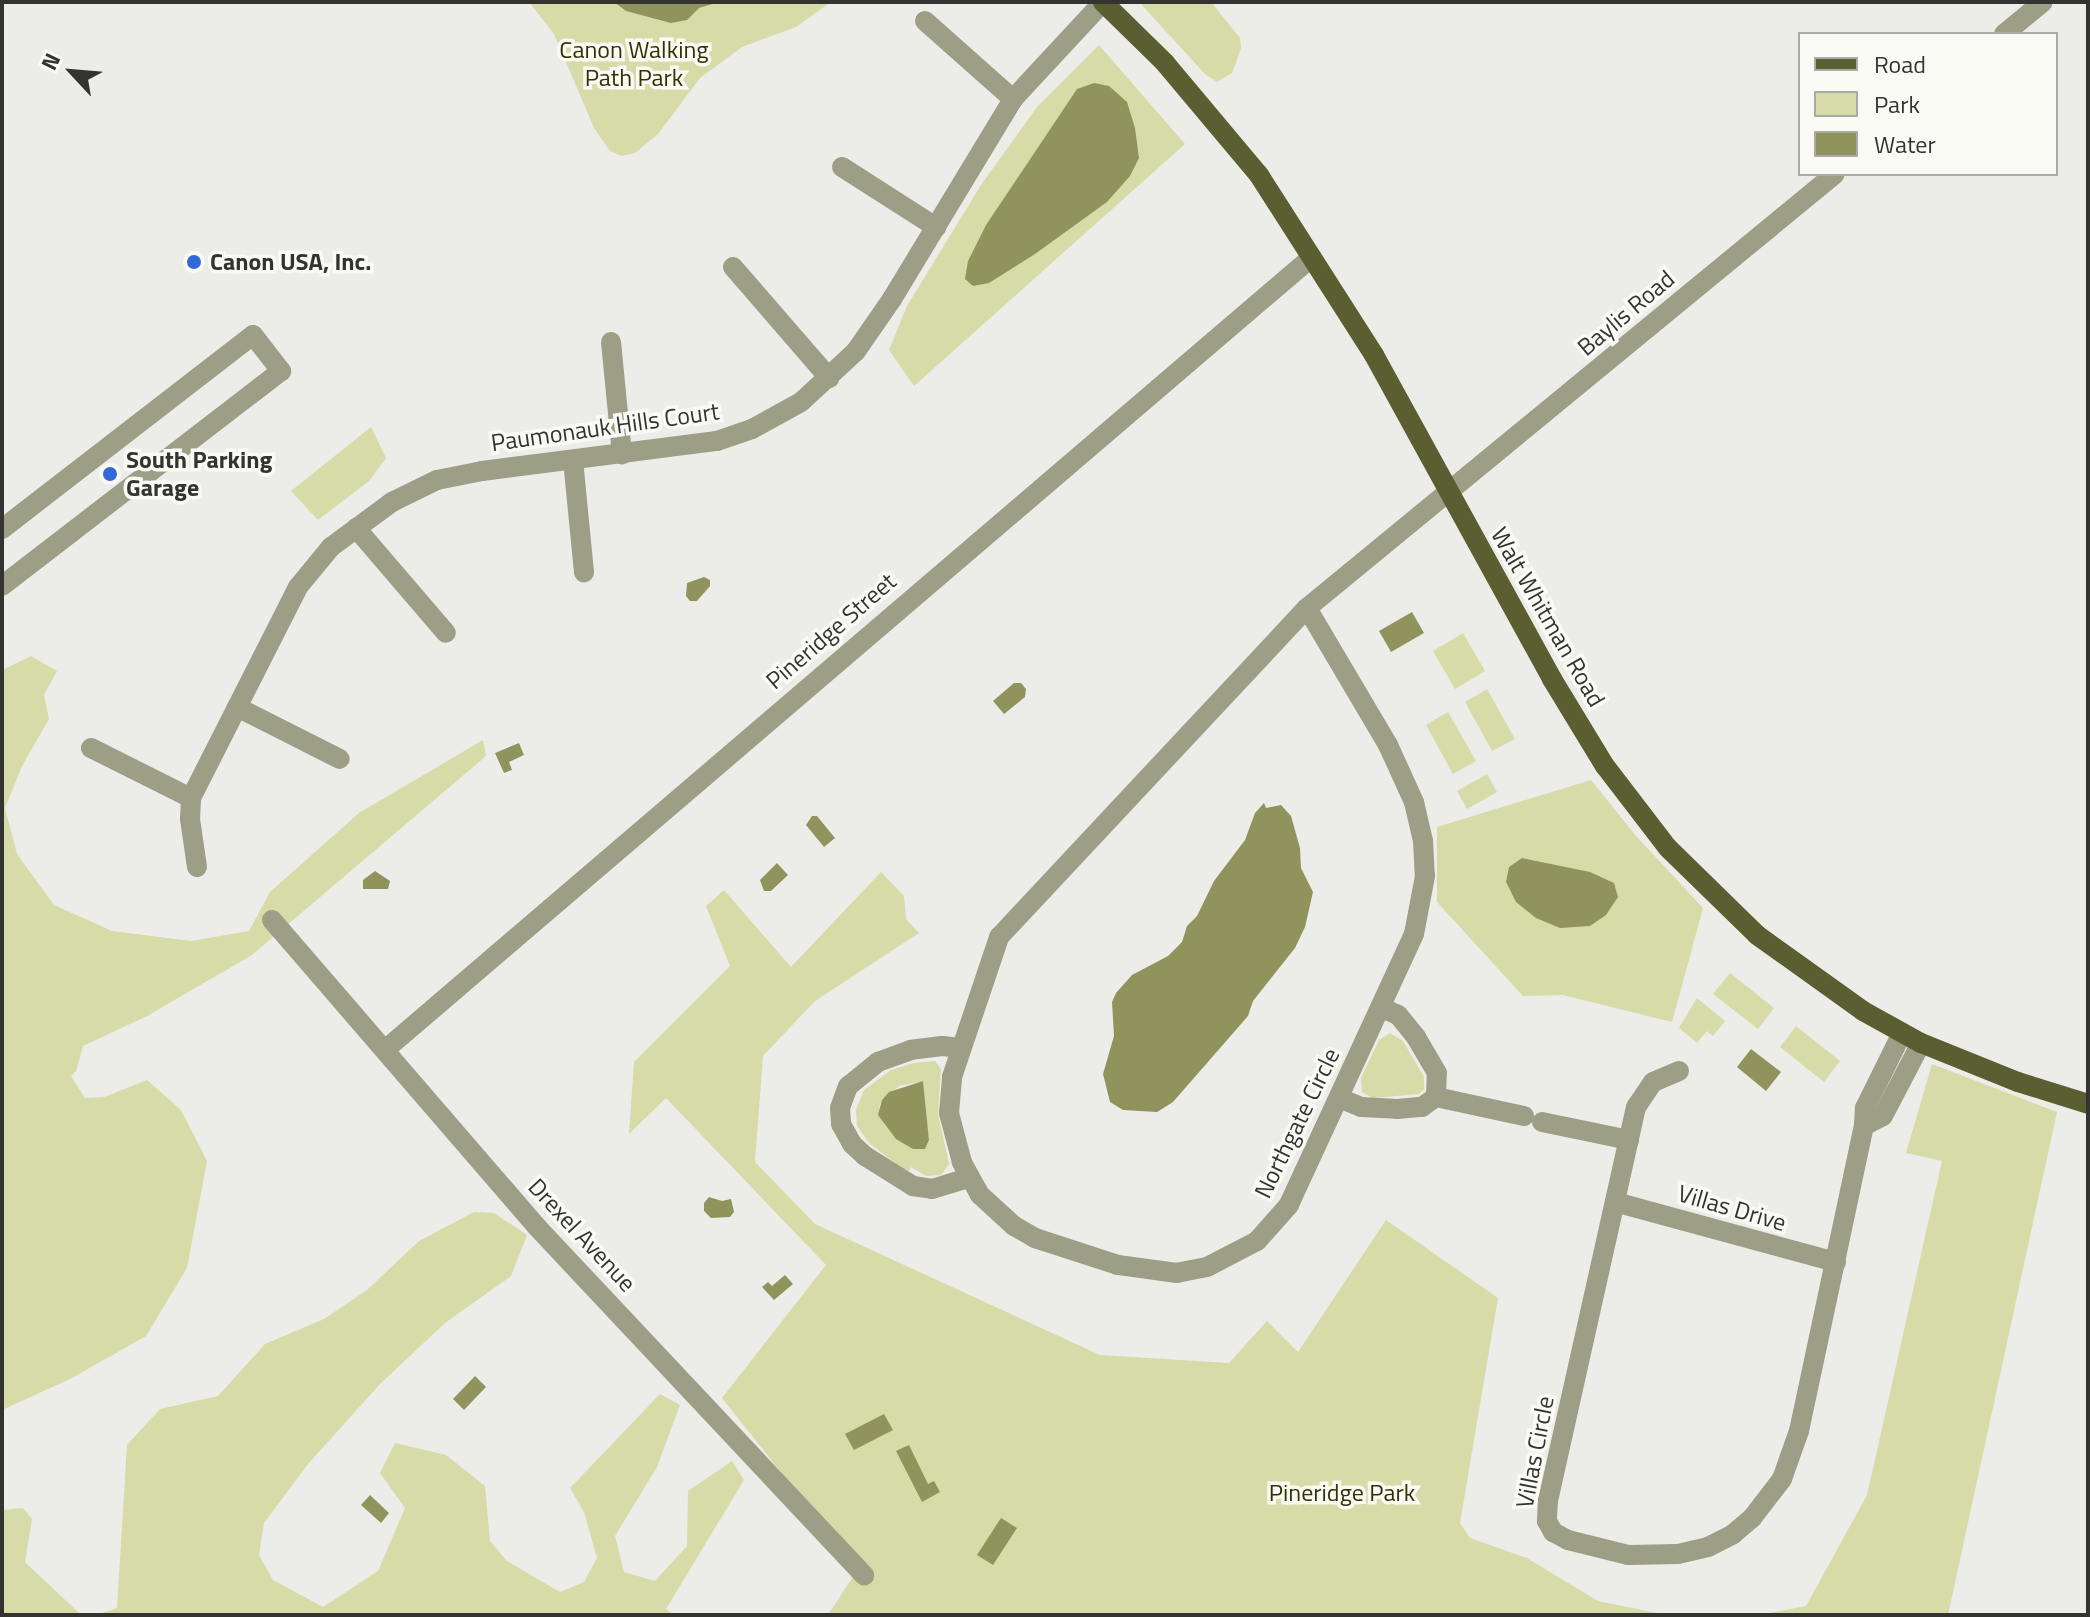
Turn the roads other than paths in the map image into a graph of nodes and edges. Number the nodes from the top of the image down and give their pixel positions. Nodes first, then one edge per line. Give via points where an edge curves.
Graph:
1 (1103, 2) edge
2 (2043, 2) edge
3 (925, 21) dead end
4 (2006, 32) edge
5 (1013, 99) junction
6 (842, 167) dead end
7 (1833, 176) edge
8 (936, 227) junction
9 (1312, 257) junction
10 (733, 267) dead end
11 (611, 342) dead end
12 (829, 378) junction
13 (622, 454) junction
14 (573, 460) junction
15 (1449, 492) junction
16 (356, 528) junction
17 (2, 529) edge
18 (584, 572) dead end
19 (2, 586) edge
20 (1307, 608) junction
21 (446, 633) dead end
22 (237, 707) junction
23 (91, 748) dead end
24 (340, 759) dead end
25 (191, 798) junction
26 (197, 867) dead end
27 (272, 920) dead end
28 (1382, 1008) junction
29 (1902, 1033) junction
30 (1921, 1043) junction
31 (961, 1048) junction
32 (386, 1049) junction
33 (1679, 1071) dead end
34 (1436, 1097) junction
35 (1339, 1098) junction
36 (2088, 1104) edge
37 (1864, 1126) junction
38 (1629, 1140) junction
39 (969, 1178) junction
40 (1615, 1202) junction
41 (1836, 1262) junction
42 (864, 1575) dead end

1 - 5 street, Paumonauk Hills Court
1 - 9 main road, Walt Whitman Road via 1165,63 1240,151
2 - 4 street
3 - 5 street
5 - 8 street, Paumonauk Hills Court
6 - 8 street
7 - 15 street, Baylis Road
8 - 12 street, Paumonauk Hills Court via 856,351
9 - 15 main road, Walt Whitman Road via 1374,355
9 - 32 street, Pineridge Street
10 - 12 street
11 - 13 street
12 - 13 street, Paumonauk Hills Court via 801,402 752,429 717,441
13 - 14 street, Paumonauk Hills Court
14 - 16 street, Paumonauk Hills Court via 437,480 392,502
14 - 18 street
15 - 20 street, Northgate Circle
15 - 29 main road, Walt Whitman Road via 1605,766 1668,848 1757,935 1826,987
16 - 21 street
16 - 22 street, Paumonauk Hills Court via 331,547 298,587
17 - 19 street via 253,335 281,371
20 - 28 street, Northgate Circle via 1404,776 1423,841 1423,900
20 - 31 street, Northgate Circle via 1016,915 988,960
22 - 24 street
22 - 25 street, Paumonauk Hills Court
23 - 25 street
25 - 26 street, Paumonauk Hills Court
27 - 32 street, Drexel Avenue
28 - 34 street via 1398,1015 1416,1037 1437,1073
28 - 35 street, Northgate Circle
29 - 30 main road, Walt Whitman Road
29 - 37 street, Villas Circle via 1870,1092
30 - 36 main road, Walt Whitman Road
30 - 37 street via 1883,1116
31 - 39 street, Northgate Circle via 949,1113
31 - 39 street via 911,1050 878,1062 848,1086 840,1108 841,1124 852,1144 913,1186 932,1189
32 - 42 street, Drexel Avenue via 537,1227
33 - 38 street, Villas Circle via 1653,1082 1636,1107
34 - 35 street via 1422,1107 1397,1109 1361,1107
34 - 38 street
35 - 39 street, Northgate Circle via 1274,1226 1233,1257 1207,1267 1177,1273 1143,1270 1076,1254 1014,1226
37 - 41 street, Villas Circle
38 - 40 street, Villas Circle
40 - 41 street, Villas Drive
40 - 41 street, Villas Circle via 1548,1500 1547,1521 1553,1532 1568,1540 1628,1555 1678,1554 1708,1547 1752,1518 1770,1498 1792,1457

